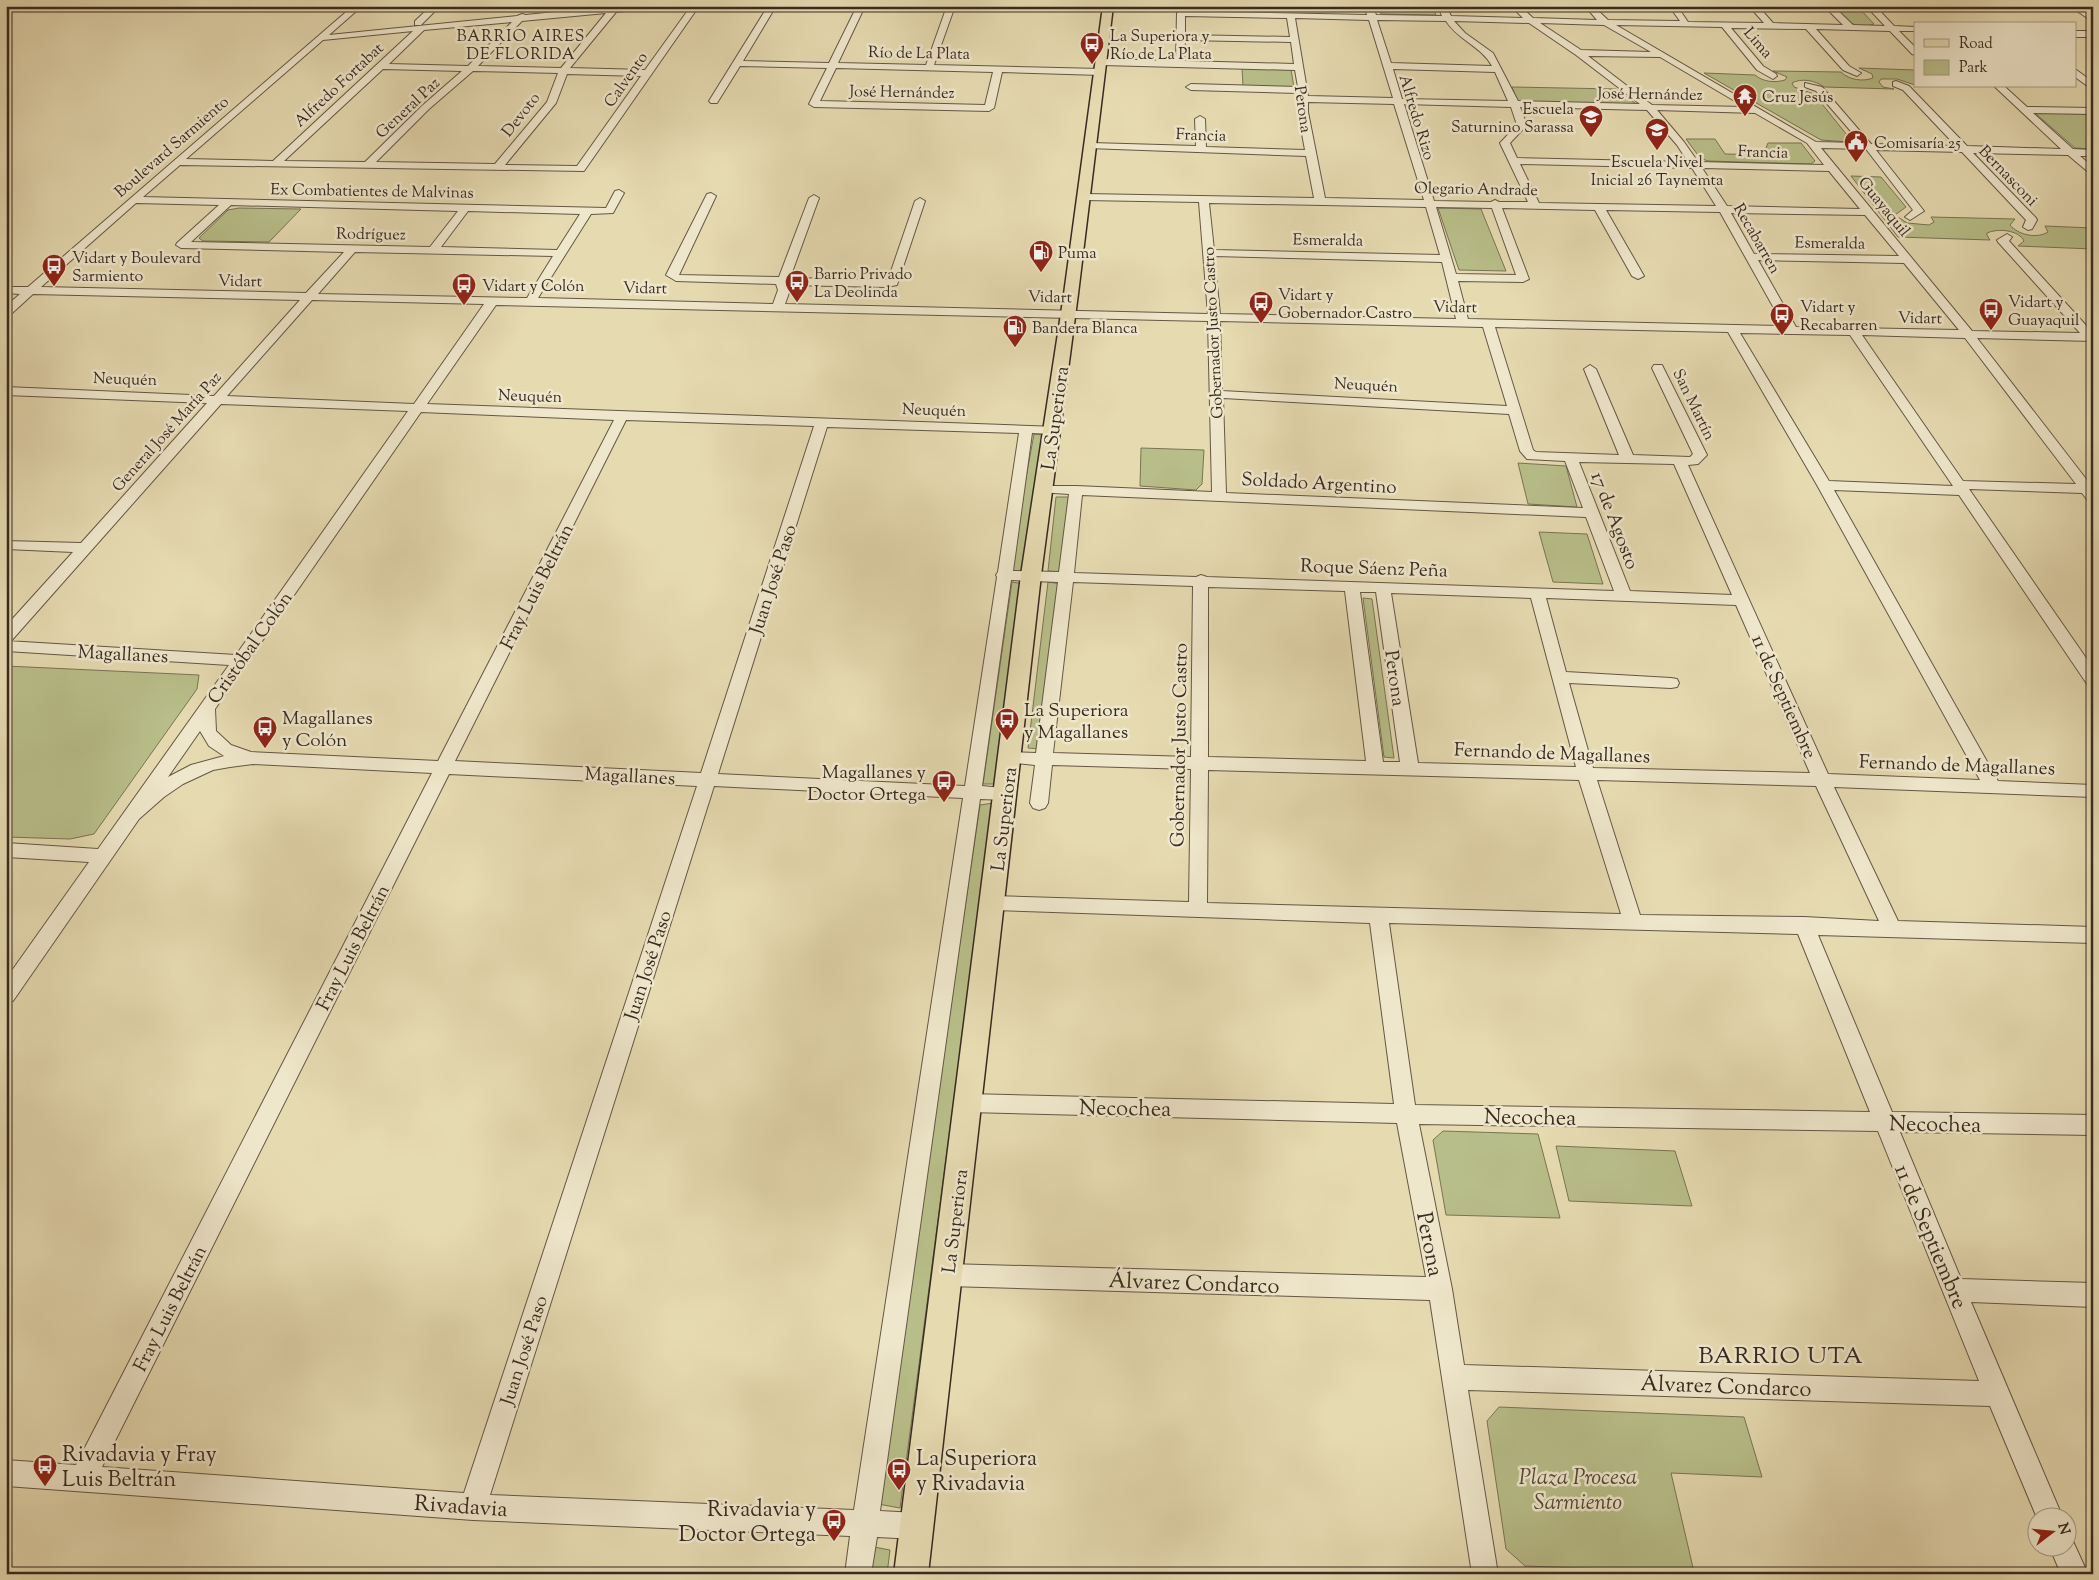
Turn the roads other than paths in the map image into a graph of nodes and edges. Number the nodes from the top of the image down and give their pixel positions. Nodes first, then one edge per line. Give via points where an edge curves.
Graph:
1 (358, 6) edge
2 (436, 6) edge
3 (592, 6) edge
4 (648, 6) edge
5 (695, 6) edge
6 (772, 6) edge
7 (860, 6) edge
8 (951, 6) edge
9 (1008, 6) edge
10 (1012, 6) edge
11 (1368, 6) edge
12 (1442, 6) edge
13 (1515, 6) edge
14 (1589, 6) edge
15 (1673, 6) edge
16 (1753, 6) edge
17 (1828, 6) edge
18 (1870, 6) edge
19 (2074, 6) edge
20 (615, 8) edge
21 (1108, 8) edge
22 (525, 12) edge
23 (1291, 16) junction
24 (1371, 17) junction
25 (1447, 19) junction
26 (2093, 20) edge
27 (1531, 21) junction
28 (1607, 23) junction
29 (1686, 24) junction
30 (420, 25) junction
31 (1725, 25) junction
32 (1771, 26) junction
33 (1808, 27) junction
34 (1850, 28) junction
35 (1893, 29) junction
36 (1914, 29) edge
37 (324, 34) junction
38 (2076, 34) edge
39 (2093, 34) edge
40 (1181, 37) junction
41 (1294, 40) junction
42 (1914, 51) edge
43 (1579, 53) junction
44 (1662, 55) junction
45 (737, 63) junction
46 (1180, 64) junction
47 (834, 65) junction
48 (381, 66) junction
49 (1386, 66) junction
50 (1101, 67) junction
51 (1298, 67) junction
52 (471, 68) junction
53 (929, 68) junction
54 (998, 69) junction
55 (1497, 69) junction
56 (563, 71) junction
57 (648, 73) junction
58 (2076, 73) edge
59 (1857, 74) dead end
60 (1773, 76) dead end
61 (1896, 84) dead end
62 (1808, 85) dead end
63 (1191, 87) dead end
64 (2093, 87) edge
65 (2000, 88) edge
66 (1303, 94) junction
67 (1397, 101) junction
68 (714, 102) dead end
69 (1514, 104) junction
70 (1650, 108) junction
71 (1756, 110) junction
72 (2024, 110) junction
73 (2093, 111) edge
74 (1200, 119) dead end
75 (1813, 145) junction
76 (1091, 146) junction
77 (1869, 147) junction
78 (1201, 149) junction
79 (1963, 150) junction
80 (2071, 152) junction
81 (1311, 153) junction
82 (2093, 153) edge
83 (1514, 161) junction
84 (178, 162) junction
85 (276, 163) junction
86 (1694, 164) junction
87 (367, 166) junction
88 (498, 167) junction
89 (1832, 168) junction
90 (2093, 173) edge
91 (619, 193) dead end
92 (711, 196) dead end
93 (1084, 197) junction
94 (814, 198) dead end
95 (134, 200) junction
96 (1204, 200) junction
97 (920, 201) dead end
98 (227, 202) junction
99 (1320, 202) junction
100 (1429, 203) junction
101 (1495, 204) junction
102 (1534, 204) junction
103 (1598, 206) junction
104 (465, 208) junction
105 (1723, 208) junction
106 (587, 211) junction
107 (1868, 212) junction
108 (1910, 217) dead end
109 (2028, 227) dead end
110 (2006, 237) dead end
111 (352, 249) junction
112 (433, 251) junction
113 (560, 253) junction
114 (1209, 253) junction
115 (1751, 257) junction
116 (1446, 258) junction
117 (1907, 260) junction
118 (1638, 276) dead end
119 (1451, 277) junction
120 (782, 283) junction
121 (6, 290) edge
122 (31, 291) junction
123 (308, 297) junction
124 (492, 300) junction
125 (531, 301) junction
126 (773, 306) junction
127 (6, 312) edge
128 (1069, 313) junction
129 (1214, 316) junction
130 (1463, 322) junction
131 (1488, 323) junction
132 (1732, 328) junction
133 (1792, 330) junction
134 (1853, 331) junction
135 (1968, 334) junction
136 (2091, 337) edge
137 (1658, 368) dead end
138 (1590, 369) dead end
139 (6, 391) edge
140 (1215, 394) junction
141 (217, 400) junction
142 (417, 408) junction
143 (1515, 410) junction
144 (622, 416) junction
145 (822, 423) junction
146 (1026, 429) junction
147 (1052, 430) junction
148 (1571, 458) junction
149 (1628, 460) junction
150 (1680, 462) junction
151 (1824, 485) junction
152 (1961, 488) junction
153 (1044, 489) junction
154 (1076, 490) junction
155 (2089, 493) edge
156 (1219, 497) junction
157 (1592, 514) junction
158 (6, 544) edge
159 (85, 548) junction
160 (1003, 575) junction
161 (1031, 575) junction
162 (1066, 576) junction
163 (1201, 580) junction
164 (1352, 586) junction
165 (1383, 587) junction
166 (1537, 593) junction
167 (1624, 596) junction
168 (1743, 600) junction
169 (6, 636) edge
170 (6, 646) edge
171 (239, 660) junction
172 (2090, 673) edge
173 (1560, 677) junction
174 (1671, 683) dead end
175 (207, 706) junction
176 (253, 758) junction
177 (1011, 758) junction
178 (1044, 759) junction
179 (1200, 763) junction
180 (444, 766) junction
181 (1375, 768) junction
182 (1410, 769) junction
183 (1586, 774) junction
184 (707, 779) junction
185 (1822, 780) junction
186 (1992, 786) junction
187 (2093, 791) edge
188 (972, 792) junction
189 (1006, 794) junction
190 (1040, 803) dead end
191 (133, 814) junction
192 (6, 850) edge
193 (104, 856) junction
194 (993, 903) junction
195 (1198, 911) junction
196 (1378, 915) junction
197 (1633, 921) junction
198 (1804, 925) junction
199 (1892, 928) junction
200 (2093, 935) edge
201 (6, 995) edge
202 (968, 1104) junction
203 (1406, 1114) junction
204 (1885, 1122) junction
205 (2093, 1125) edge
206 (948, 1275) junction
207 (1440, 1289) junction
208 (1955, 1290) junction
209 (2093, 1295) edge
210 (1454, 1377) junction
211 (1997, 1394) junction
212 (6, 1472) edge
213 (83, 1478) junction
214 (473, 1507) junction
215 (2046, 1508) edge
216 (866, 1524) junction
217 (916, 1526) junction
218 (2067, 1558) edge
219 (858, 1574) edge
220 (911, 1574) edge
221 (1485, 1574) edge
222 (2074, 1574) edge

1 - 37 street, Boulevard Sarmiento
2 - 30 street, Alfredo Fortabat
3 - 22 street
4 - 20 street
5 - 57 street, Calvento
6 - 45 street
7 - 47 street
8 - 53 street
9 - 10 street
10 - 21 street
11 - 24 street, Alfredo Rizo
12 - 25 street
13 - 27 street, Recabarren
14 - 28 street, Guayaquil
15 - 29 street
16 - 32 street
17 - 34 street
18 - 35 street
19 - 26 street
20 - 22 street
20 - 56 street, Devoto
21 - 50 main road, La Superiora
22 - 30 street
22 - 52 street, General Paz
23 - 24 street
23 - 40 street via 1182,13
23 - 41 street, Perona
24 - 25 street
24 - 49 street, Alfredo Rizo
25 - 27 street
25 - 55 street via 1453,28 1491,56
27 - 28 street
27 - 43 street, Recabarren
28 - 29 street
28 - 44 street, Guayaquil
29 - 31 street
30 - 37 street
30 - 48 street, Alfredo Fortabat
31 - 32 street
31 - 60 street, Lima via 1760,68
32 - 33 street
33 - 34 street
33 - 59 street via 1846,68
34 - 35 street
35 - 36 street
35 - 42 street
37 - 84 street, Boulevard Sarmiento
38 - 39 street
40 - 41 street
40 - 46 street
41 - 51 street, Perona
43 - 44 street
43 - 70 street, Recabarren
44 - 71 street, Guayaquil
45 - 47 street, Río de La Plata
45 - 68 street
46 - 50 street, Río de La Plata
46 - 51 street, Río de La Plata
47 - 53 street, Río de La Plata
47 - 54 street, José Hernández via 814,104 989,108
48 - 52 street
48 - 85 street, Alfredo Fortabat
49 - 55 street
49 - 67 street, Alfredo Rizo
50 - 54 street, Río de La Plata
50 - 76 main road, La Superiora
51 - 66 street, Perona
52 - 56 street
52 - 87 street, General Paz
53 - 54 street, Río de La Plata
55 - 69 street
56 - 57 street
56 - 88 street, Devoto via 551,103
57 - 88 street, Calvento via 580,169
58 - 64 street
61 - 79 street, Bernasconi via 1906,88
62 - 77 street via 1818,89
63 - 66 street, José Hernández
65 - 72 street
66 - 67 street, José Hernández
66 - 81 street, Perona
67 - 69 street, José Hernández
67 - 100 street, Alfredo Rizo
69 - 70 street, José Hernández
69 - 83 street via 1522,126 1505,143
70 - 71 street, José Hernández
70 - 86 street, Recabarren via 1682,144
71 - 75 street, Guayaquil
72 - 73 street
72 - 80 street
74 - 78 street
75 - 77 street
75 - 89 street, Guayaquil
76 - 78 street, Francia
76 - 93 main road, La Superiora
77 - 79 street
77 - 108 street via 1919,211
78 - 81 street, Francia
79 - 80 street
79 - 109 street, Bernasconi via 2032,220
80 - 82 street
80 - 90 street
81 - 99 street, Perona
83 - 86 street, Francia
83 - 102 street
84 - 85 street
84 - 95 street, Boulevard Sarmiento
85 - 87 street
86 - 89 street, Francia
86 - 105 street, Recabarren
87 - 88 street
89 - 107 street, Guayaquil
91 - 106 street, Ex Combatientes de Malvinas via 609,211
92 - 120 street via 672,275 676,278
93 - 96 street, Olegario Andrade
93 - 128 main road, La Superiora
94 - 120 street
95 - 98 street, Ex Combatientes de Malvinas
95 - 122 street, Boulevard Sarmiento
96 - 99 street, Olegario Andrade
96 - 114 street, Gobernador Justo Castro
97 - 120 street via 893,282
98 - 104 street, Ex Combatientes de Malvinas
98 - 111 street, Rodríguez via 181,245
99 - 100 street, Olegario Andrade
100 - 101 street, Olegario Andrade
100 - 116 street, Alfredo Rizo
101 - 102 street, Olegario Andrade
101 - 119 street via 1523,279
102 - 103 street, Olegario Andrade
103 - 105 street, Olegario Andrade
103 - 118 street
104 - 106 street, Ex Combatientes de Malvinas
104 - 112 street
105 - 107 street, Olegario Andrade
105 - 115 street, Recabarren
106 - 113 street
107 - 117 street, Guayaquil
110 - 136 street via 2002,240
111 - 112 street, Rodríguez
111 - 123 street, General José María Paz
112 - 113 street, Rodríguez
113 - 125 street
114 - 116 street, Esmeralda
114 - 129 street, Gobernador Justo Castro
115 - 117 street, Esmeralda
115 - 133 street, Recabarren
116 - 119 street, Alfredo Rizo
117 - 135 street, Guayaquil
119 - 130 street, Alfredo Rizo
120 - 126 street via 784,290
121 - 122 street, Vidart
122 - 123 street, Vidart
122 - 127 street, Boulevard Sarmiento
123 - 124 street, Vidart
123 - 141 street, General José María Paz
124 - 125 street, Vidart
124 - 142 street, Cristóbal Colón
125 - 126 street, Vidart
126 - 128 street, Vidart
128 - 129 street, Vidart
128 - 147 main road, La Superiora
129 - 130 street, Vidart
129 - 140 street, Gobernador Justo Castro
130 - 131 street, Vidart
131 - 132 street, Vidart
131 - 143 street
132 - 133 street, Vidart
132 - 151 street
133 - 134 street, Vidart
134 - 135 street, Vidart
134 - 152 street
135 - 136 street, Vidart
135 - 155 street, Guayaquil
137 - 150 street, San Martín via 1700,455 1693,461
138 - 149 street
139 - 141 street, Neuquén
140 - 143 street, Neuquén
140 - 156 street, Gobernador Justo Castro
141 - 142 street, Neuquén
141 - 159 street, General José María Paz
142 - 144 street, Neuquén
142 - 171 street, Cristóbal Colón
143 - 148 street via 1527,451 1532,456
144 - 145 street, Neuquén
144 - 180 street, Fray Luis Beltrán
145 - 146 street, Neuquén
145 - 184 street, Juan José Paso
146 - 147 street, Neuquén
146 - 160 street
147 - 153 main road, La Superiora
148 - 149 street
148 - 157 street, 17 de Agosto
149 - 150 street
150 - 168 street, 11 de Septiembre
151 - 152 street
151 - 186 street
152 - 155 street
152 - 172 street
153 - 154 street, Soldado Argentino
153 - 161 main road, La Superiora
154 - 156 street, Soldado Argentino
154 - 162 street
156 - 157 street, Soldado Argentino
157 - 167 street, 17 de Agosto
158 - 159 street
159 - 169 street, General José María Paz
160 - 161 street, Roque Sáenz Peña
160 - 188 street
161 - 162 street, Roque Sáenz Peña
161 - 177 main road, La Superiora
162 - 163 street, Roque Sáenz Peña
162 - 178 street
163 - 164 street, Roque Sáenz Peña
163 - 179 street, Gobernador Justo Castro
164 - 165 street, Roque Sáenz Peña
164 - 181 street, Perona
165 - 166 street, Roque Sáenz Peña
165 - 182 street, Perona
166 - 167 street, Roque Sáenz Peña
166 - 173 street
167 - 168 street, Roque Sáenz Peña
168 - 185 street, 11 de Septiembre
170 - 171 street, Magallanes
171 - 175 street, Cristóbal Colón
173 - 174 street
173 - 183 street
175 - 176 street, Magallanes via 207,730 216,742 231,753
175 - 191 street, Cristóbal Colón
176 - 180 street, Magallanes
176 - 191 street, Magallanes via 207,766 183,777 154,794
177 - 178 street, Fernando de Magallanes
177 - 189 main road, La Superiora
178 - 179 street, Fernando de Magallanes
178 - 190 street
179 - 181 street, Fernando de Magallanes
179 - 195 street, Gobernador Justo Castro
180 - 184 street, Magallanes
180 - 213 street, Fray Luis Beltrán
181 - 182 street, Fernando de Magallanes
182 - 183 street, Fernando de Magallanes
183 - 185 street, Fernando de Magallanes
183 - 197 street
184 - 188 street, Magallanes
184 - 214 street, Juan José Paso
185 - 186 street, Fernando de Magallanes
185 - 199 street, 11 de Septiembre
186 - 187 street, Fernando de Magallanes
188 - 189 street, Magallanes
188 - 216 street
189 - 194 main road, La Superiora
191 - 193 street, Cristóbal Colón
192 - 193 street
193 - 201 street, Cristóbal Colón
194 - 195 street
194 - 202 main road, La Superiora
195 - 196 street
196 - 197 street
196 - 203 street, Perona
197 - 198 street
198 - 199 street
198 - 204 street, 11 de Septiembre
199 - 200 street
202 - 203 street, Necochea
202 - 206 main road, La Superiora
203 - 204 street, Necochea
203 - 207 street, Perona
204 - 205 street, Necochea
204 - 208 street, 11 de Septiembre
206 - 207 street, Álvarez Condarco
206 - 217 main road, La Superiora
207 - 210 street, Perona
208 - 209 street
208 - 211 street, 11 de Septiembre
210 - 211 street, Álvarez Condarco
210 - 221 street, Perona
211 - 215 street, 11 de Septiembre
212 - 213 street, Rivadavia
213 - 214 street, Rivadavia
214 - 216 street, Rivadavia
216 - 217 street, Rivadavia
216 - 219 street
217 - 220 main road, La Superiora
218 - 222 street

